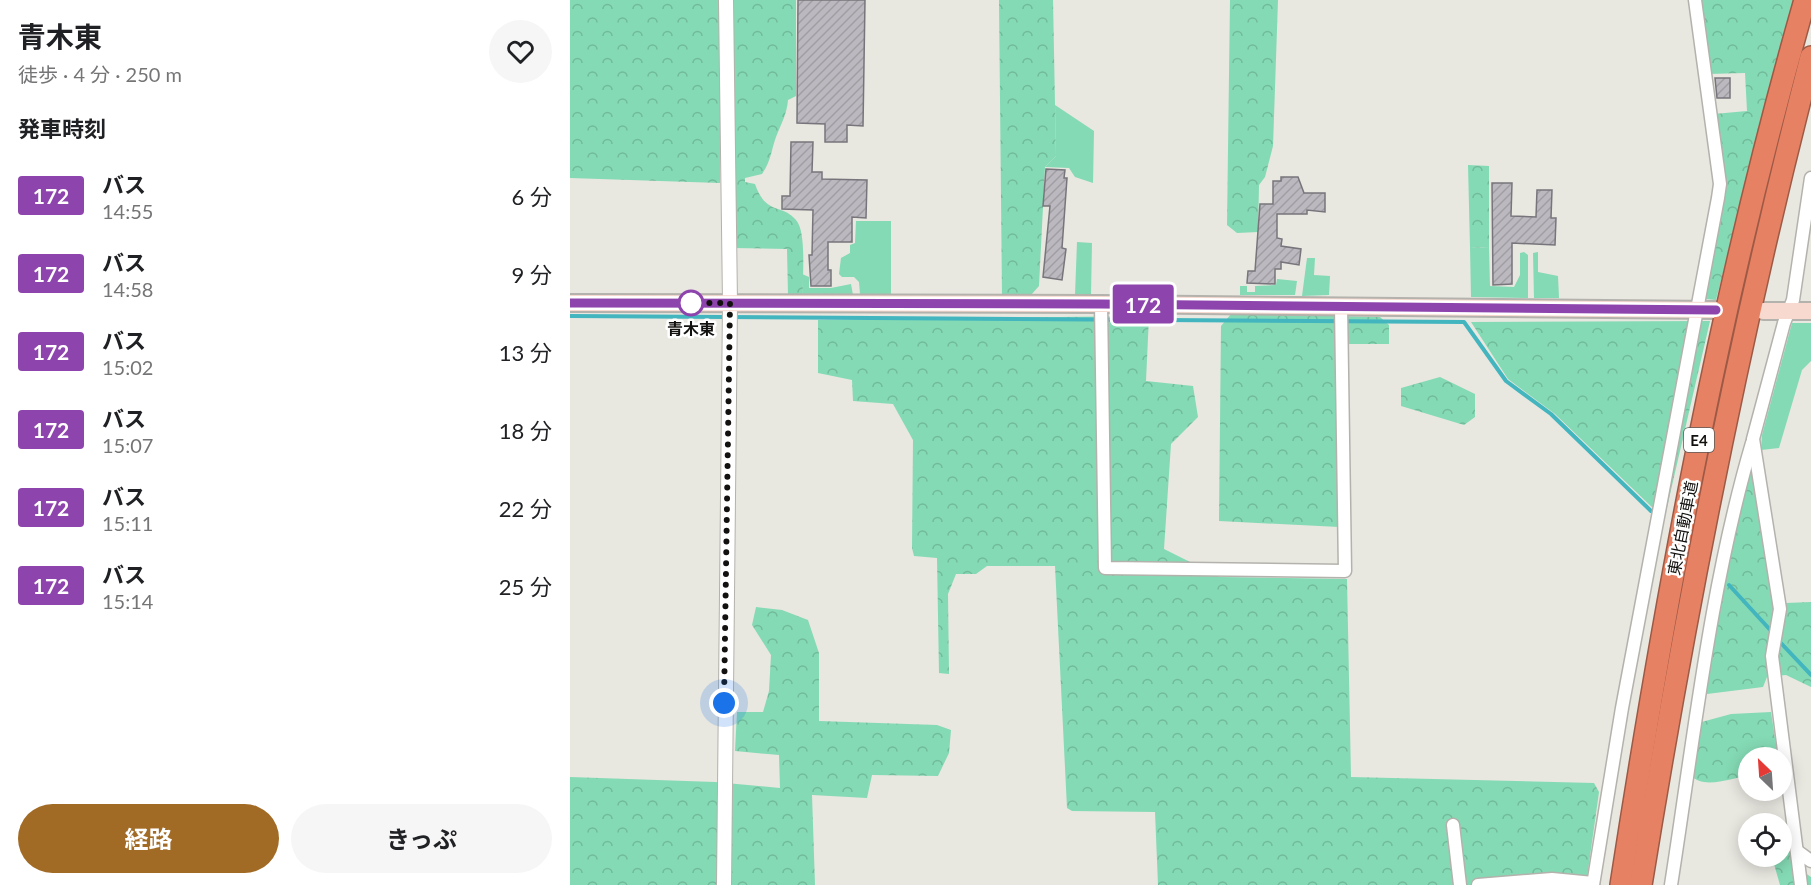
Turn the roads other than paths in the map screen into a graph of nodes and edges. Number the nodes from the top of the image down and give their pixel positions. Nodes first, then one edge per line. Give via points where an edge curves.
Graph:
1 (726, 0) edge
2 (1695, 0) edge
3 (1805, 0) edge
4 (1811, 57) edge
5 (1811, 178) edge
6 (570, 303) edge
7 (730, 303) junction
8 (1101, 304) junction
9 (1341, 306) junction
10 (1696, 310) junction
11 (1716, 310) dead end
12 (1763, 311) dead end
13 (1789, 311) junction
14 (1811, 311) edge
15 (1753, 439) junction
16 (1453, 825) dead end
17 (1797, 851) junction
18 (1811, 861) edge
19 (1593, 884) edge
20 (724, 885) edge
21 (1460, 885) edge
22 (1479, 885) edge
23 (1620, 885) edge
24 (1641, 885) edge
25 (1671, 885) edge
26 (1801, 885) edge

1 - 7 street
2 - 10 street via 1720,184
3 - 23 highway, 東北自動車道 / E4 via 1751,210 1698,444
4 - 24 highway, 東北自動車道 / E4 via 1719,447
5 - 13 street
6 - 7 main road
7 - 8 main road
7 - 20 street
8 - 9 main road
8 - 9 street via 1105,568 1345,571
9 - 10 main road
10 - 11 main road
10 - 19 street
12 - 13 main road
13 - 14 main road
13 - 15 street
15 - 17 street via 1780,609 1772,656
15 - 25 street via 1724,558
16 - 21 street
17 - 18 street
17 - 26 street
19 - 22 street via 1552,879

